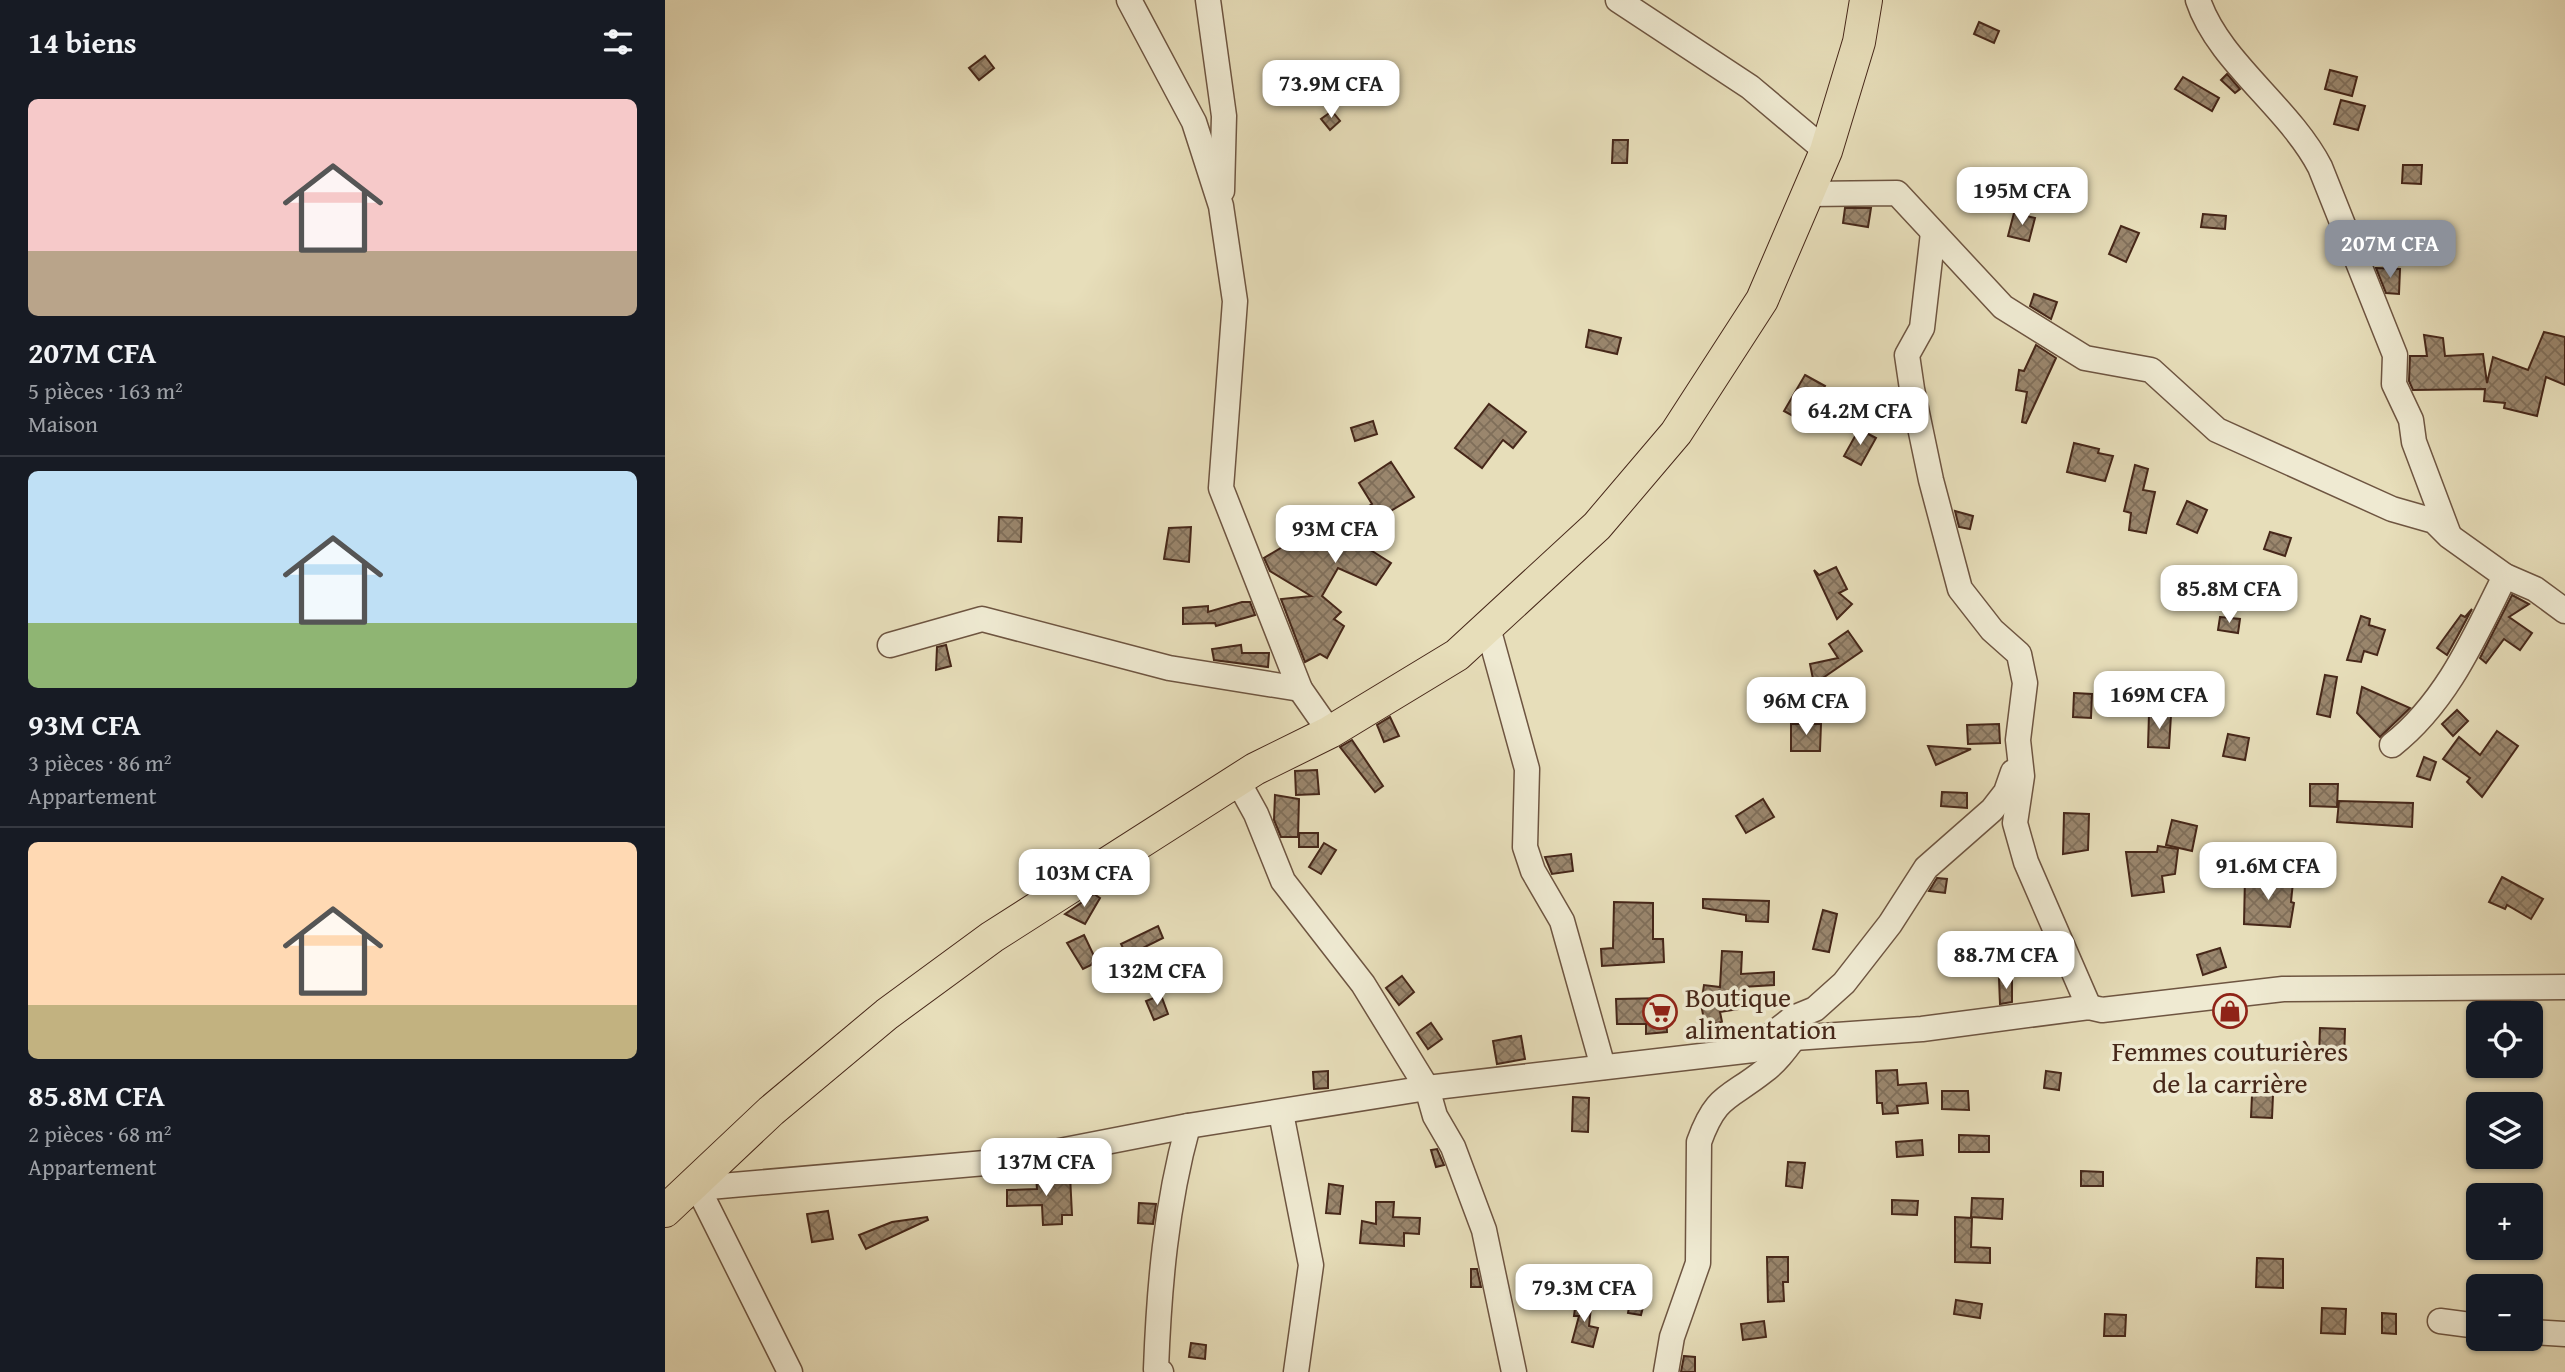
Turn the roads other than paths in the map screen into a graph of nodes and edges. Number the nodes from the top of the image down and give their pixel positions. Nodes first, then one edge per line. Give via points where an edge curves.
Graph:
1 (1129, 0) edge
2 (1208, 0) edge
3 (1618, 0) edge
4 (1866, 0) edge
5 (2198, 0) edge
6 (1826, 151) junction
7 (1808, 194) junction
8 (1220, 206) junction
9 (1933, 233) junction
10 (2449, 536) junction
11 (2505, 576) junction
12 (2565, 611) edge
13 (1487, 624) junction
14 (890, 645) dead end
15 (1300, 689) junction
16 (1330, 732) junction
17 (2392, 744) dead end
18 (2020, 756) junction
19 (1255, 769) junction
20 (2565, 987) edge
21 (2089, 1007) junction
22 (1794, 1038) junction
23 (1753, 1050) junction
24 (1609, 1067) junction
25 (1427, 1088) junction
26 (1281, 1113) junction
27 (1188, 1126) junction
28 (698, 1188) junction
29 (665, 1212) edge
30 (2441, 1321) dead end
31 (2466, 1324) edge
32 (2543, 1333) edge
33 (2565, 1334) edge
34 (1158, 1371) edge
35 (790, 1372) edge
36 (1296, 1372) edge
37 (1514, 1372) edge
38 (1666, 1372) edge

1 - 8 street via 1194,122
2 - 8 street via 1224,116
3 - 6 street via 1750,87
4 - 6 main road via 1859,43
5 - 10 street via 2218,38 2306,140 2320,167 2395,355 2394,384 2411,419 2414,442
6 - 7 main road
7 - 9 street via 1897,193
7 - 13 main road via 1762,300 1676,433 1597,526
8 - 15 street via 1235,301 1221,488
9 - 10 street via 2003,307 2085,358 2151,370 2217,430 2392,509 2434,520
9 - 18 street via 1922,328 1907,355 1912,389 1960,589 1992,630 2019,654 2025,683
10 - 11 street
11 - 12 street via 2535,589
11 - 17 street via 2463,660 2425,716
13 - 16 main road via 1457,655
13 - 24 street via 1527,769 1525,847 1562,921
14 - 15 street via 982,619 1169,668
15 - 16 street
16 - 19 main road
18 - 21 street via 2015,823 2026,862
18 - 23 street via 2006,792 1983,819 1926,868 1845,983
19 - 25 street via 1240,785 1283,881 1363,984
19 - 29 main road via 992,937 887,1014 771,1111
20 - 21 street via 2283,989 2102,1010
21 - 22 street via 1922,1029
22 - 23 street
22 - 38 street via 1764,1072 1723,1098 1705,1124 1699,1142 1698,1262 1672,1337
23 - 24 street
24 - 25 street
25 - 26 street
25 - 37 street via 1484,1230
26 - 27 street
26 - 36 street via 1311,1265
27 - 28 street via 1008,1161
27 - 34 street via 1161,1280
28 - 29 street
28 - 35 street
30 - 31 street
32 - 33 street

